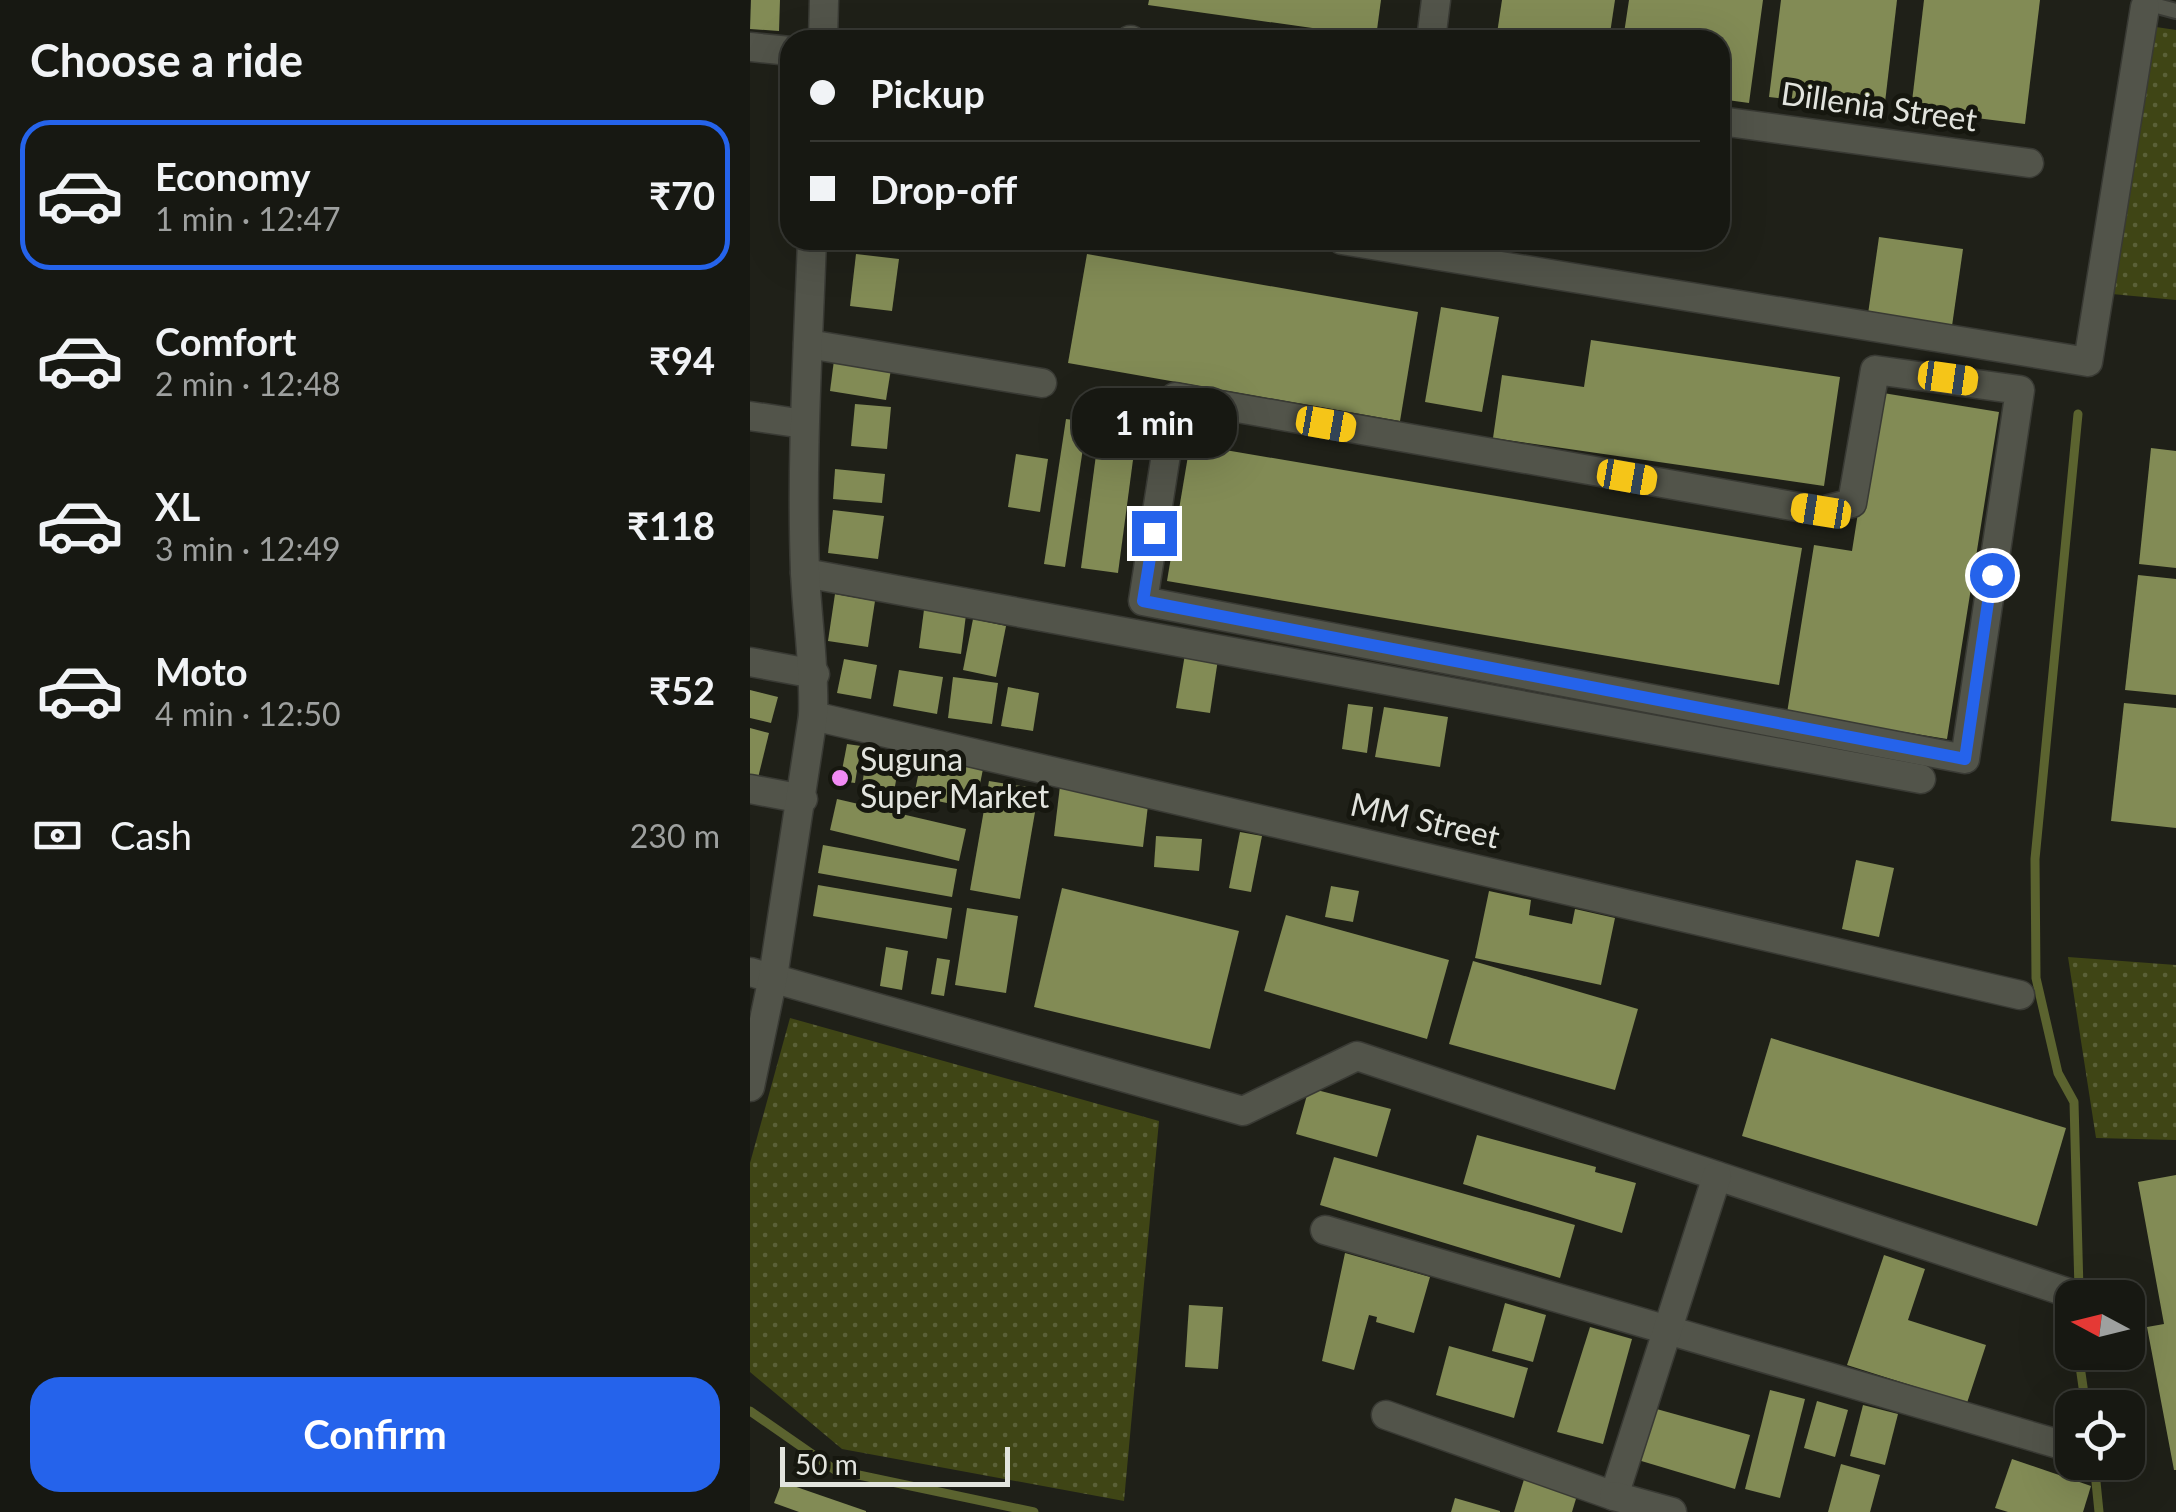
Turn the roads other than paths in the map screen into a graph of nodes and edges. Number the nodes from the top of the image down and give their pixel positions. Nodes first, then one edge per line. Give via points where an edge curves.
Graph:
1 (824, 0) edge
2 (1436, 0) edge
3 (2146, 3) edge
4 (2176, 11) edge
5 (823, 30) edge
6 (1432, 30) edge
7 (750, 47) edge
8 (780, 50) edge
9 (1730, 122) edge
10 (2029, 163) dead end
11 (812, 250) edge
12 (1403, 250) edge
13 (1952, 340) junction
14 (808, 344) junction
15 (1948, 378) junction
16 (1042, 384) dead end
17 (750, 416) edge
18 (804, 424) junction
19 (805, 573) junction
20 (750, 662) edge
21 (815, 674) junction
22 (813, 716) junction
23 (1921, 778) dead end
24 (750, 790) edge
25 (803, 799) junction
26 (762, 974) edge
27 (2020, 995) dead end
28 (750, 1087) edge
29 (1718, 1176) junction
30 (1325, 1230) dead end
31 (2055, 1288) edge
32 (1667, 1332) junction
33 (1386, 1414) dead end
34 (2055, 1443) edge
35 (1614, 1496) junction
36 (1672, 1512) edge

1 - 5 street
2 - 6 street
3 - 4 lane
3 - 13 street via 2088,362
7 - 8 street
9 - 10 street, Dillenia Street
11 - 14 street
12 - 13 street
13 - 15 street
14 - 16 street
14 - 18 street
15 - 15 street via 1874,370 1852,502 1821,511 1176,397 1143,601 1965,759 2020,390
17 - 18 street
18 - 19 street
19 - 21 street
19 - 23 street
20 - 21 street
21 - 22 street
22 - 25 street
22 - 27 street, MM Street
24 - 25 street
25 - 26 street
26 - 28 street
26 - 29 street via 1243,1111 1357,1056
29 - 31 street
29 - 32 street
30 - 32 street
32 - 34 street
32 - 35 street
33 - 35 street
35 - 36 street

